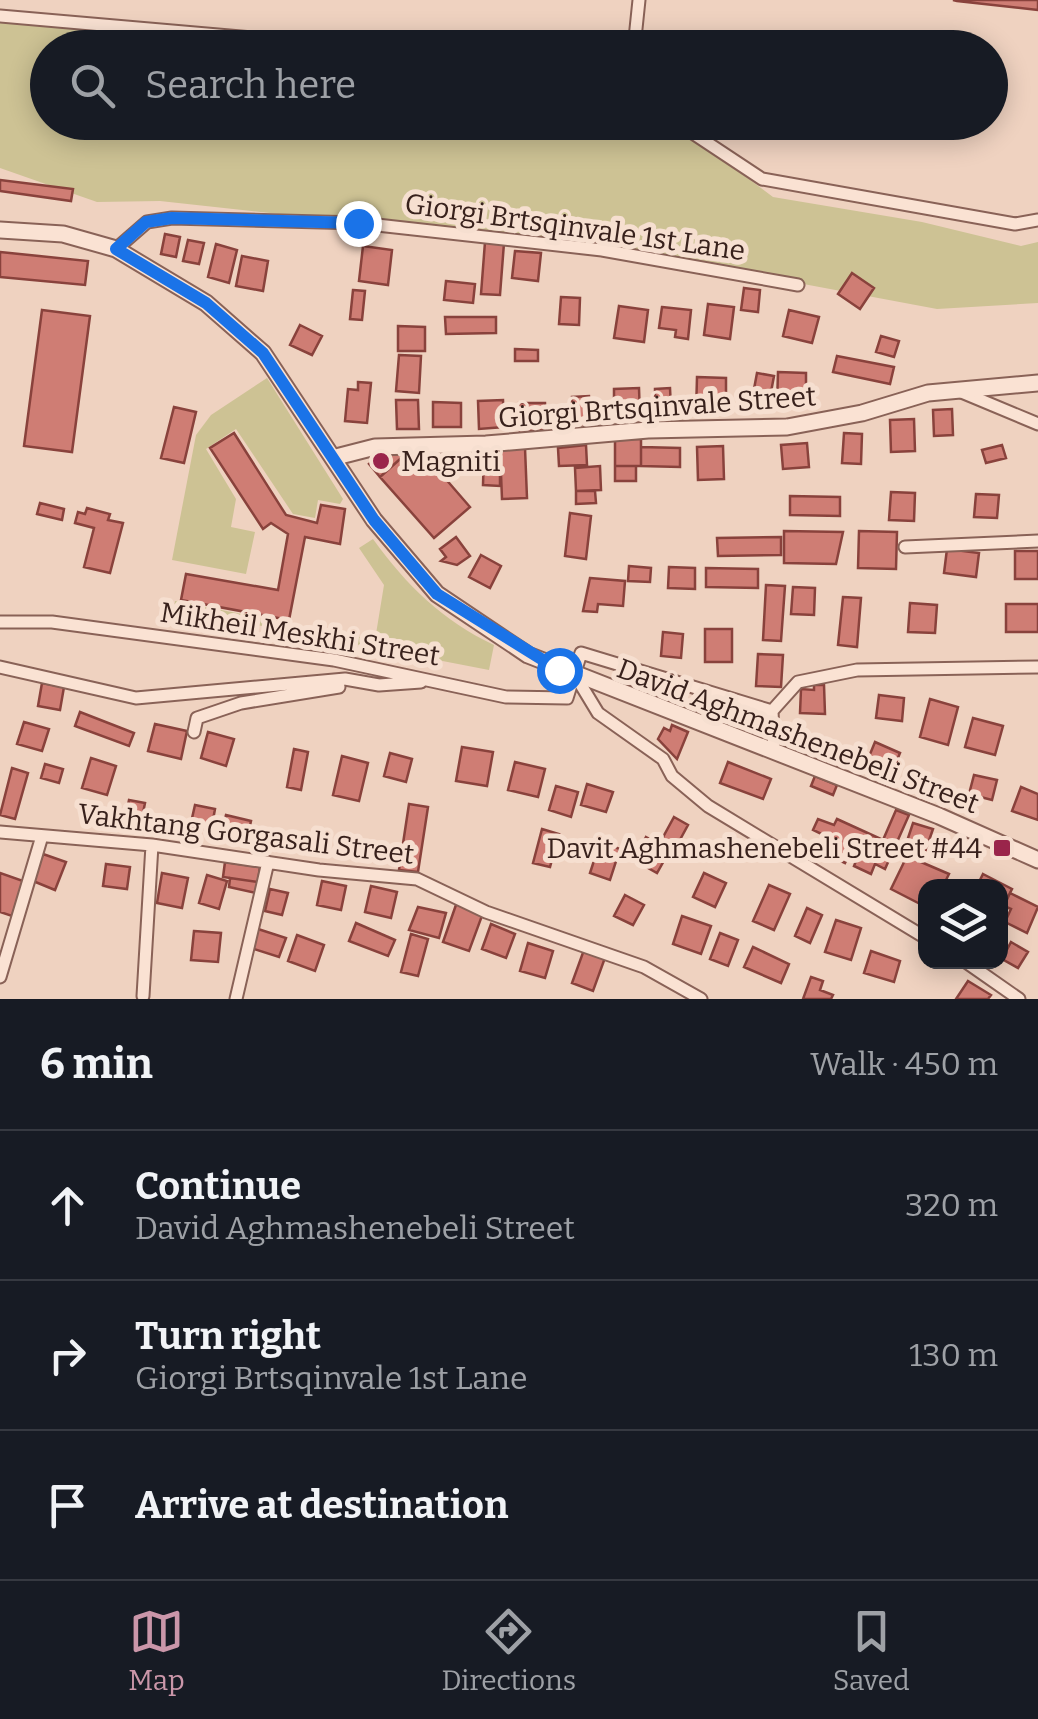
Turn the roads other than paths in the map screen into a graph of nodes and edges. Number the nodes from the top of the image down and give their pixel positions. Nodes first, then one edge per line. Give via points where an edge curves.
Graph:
1 (639, 0) edge
2 (0, 16) edge
3 (162, 30) edge
4 (636, 30) edge
5 (703, 140) edge
6 (1038, 220) edge
7 (0, 230) edge
8 (116, 249) junction
9 (798, 285) dead end
10 (1038, 383) edge
11 (954, 388) junction
12 (1038, 424) edge
13 (336, 458) junction
14 (1038, 542) edge
15 (905, 547) dead end
16 (0, 622) edge
17 (0, 667) edge
18 (1038, 667) edge
19 (575, 676) junction
20 (438, 682) junction
21 (378, 685) junction
22 (772, 710) junction
23 (194, 732) dead end
24 (774, 752) junction
25 (0, 832) edge
26 (42, 836) junction
27 (152, 844) junction
28 (1038, 860) edge
29 (268, 862) junction
30 (918, 933) edge
31 (976, 969) edge
32 (0, 977) edge
33 (143, 996) dead end
34 (236, 999) edge
35 (701, 999) edge
36 (1019, 999) edge

1 - 4 street
2 - 3 street
5 - 6 street via 762,179 1016,224
7 - 8 street, David Aghmashenebeli Street via 64,234
8 - 9 street, Giorgi Brtsqinvale 1st Lane via 146,222 172,218 358,223 602,250
8 - 13 street, David Aghmashenebeli Street via 206,303 263,353
10 - 11 street, Giorgi Brtsqinvale Street
11 - 12 street
11 - 13 street, Giorgi Brtsqinvale Street via 787,427 375,447
13 - 19 street, David Aghmashenebeli Street via 374,520 437,594 528,655
14 - 15 street
16 - 20 street, Mikheil Meskhi Street via 52,622 315,658
17 - 21 street via 136,698 311,681
18 - 22 street via 857,670 798,682
19 - 20 street, Mikheil Meskhi Street via 567,698 506,697
19 - 22 street via 581,652
19 - 24 street, David Aghmashenebeli Street
19 - 30 street via 598,713 663,760 708,806
20 - 21 street
21 - 23 street via 241,704 197,718
22 - 24 street
24 - 28 street, David Aghmashenebeli Street
25 - 26 street, Vakhtang Gorgasali Street
26 - 27 street, Vakhtang Gorgasali Street
26 - 32 street
27 - 29 street, Vakhtang Gorgasali Street
27 - 33 street
29 - 34 street
29 - 35 street, Vakhtang Gorgasali Street via 417,879 486,912 644,967
31 - 36 street

